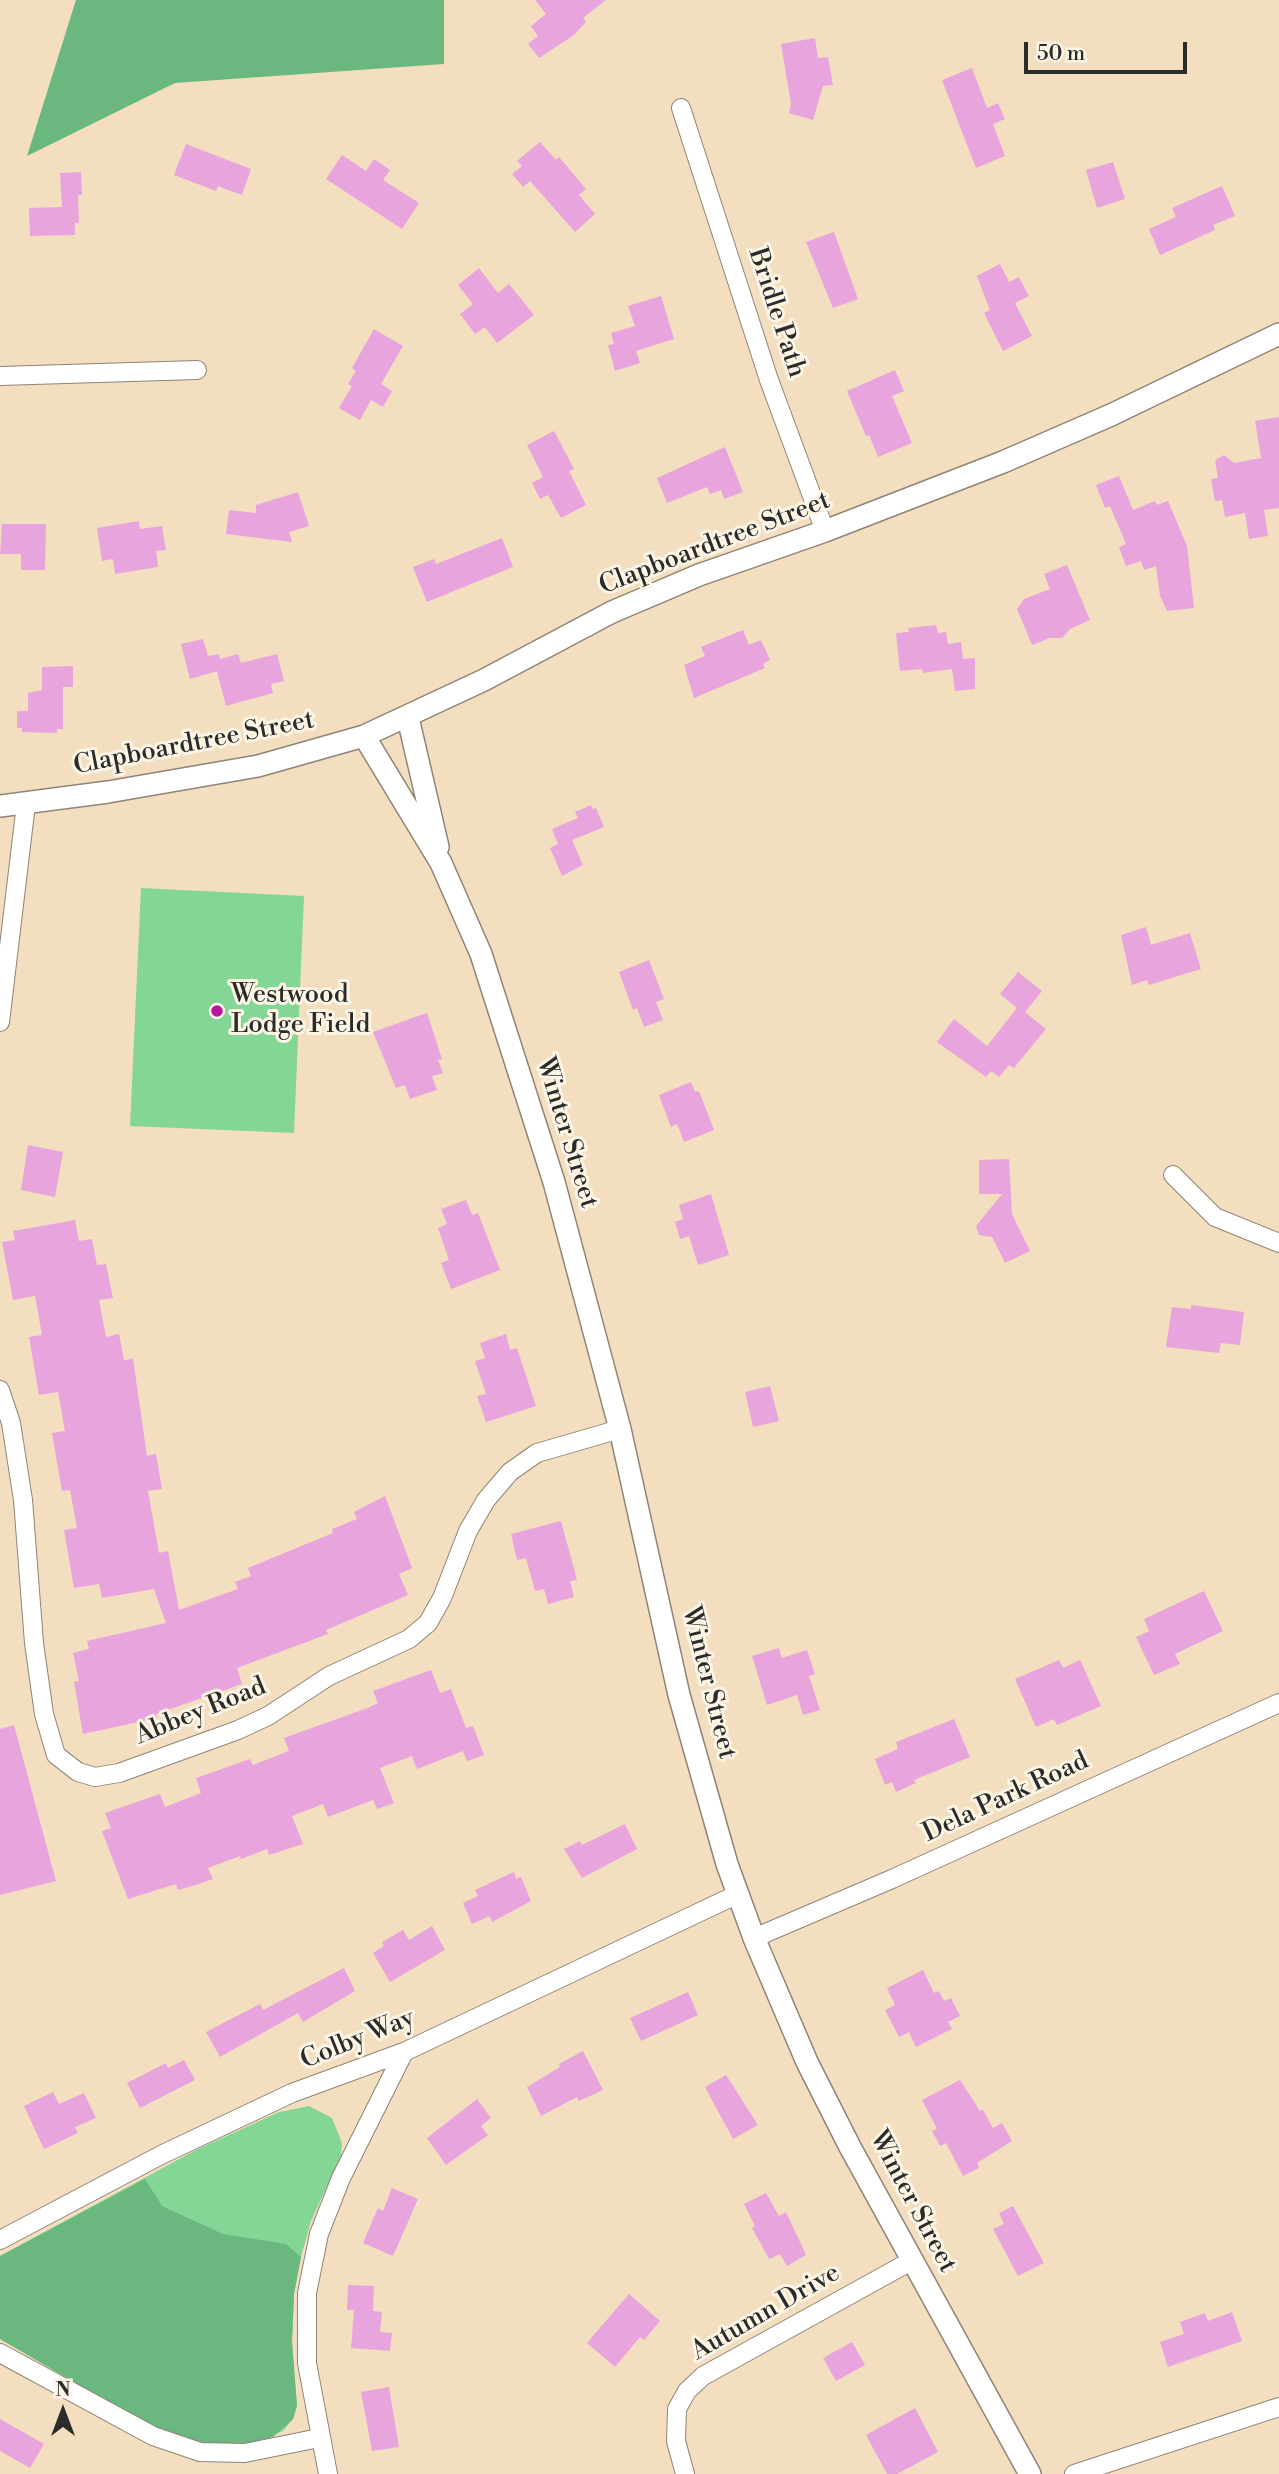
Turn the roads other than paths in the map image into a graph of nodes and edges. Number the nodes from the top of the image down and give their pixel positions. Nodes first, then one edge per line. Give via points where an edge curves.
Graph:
1 (681, 108) dead end
2 (1279, 334) edge
3 (197, 370) dead end
4 (0, 376) edge
5 (825, 531) junction
6 (408, 718) junction
7 (364, 736) junction
8 (26, 804) junction
9 (0, 806) edge
10 (441, 863) junction
11 (0, 1022) edge
12 (1173, 1175) dead end
13 (1279, 1243) edge
14 (0, 1390) edge
15 (620, 1429) junction
16 (1279, 1703) edge
17 (738, 1894) junction
18 (754, 1938) junction
19 (404, 2052) junction
20 (0, 2240) edge
21 (911, 2261) junction
22 (0, 2353) edge
23 (1279, 2407) edge
24 (319, 2438) junction
25 (328, 2474) edge
26 (685, 2474) edge
27 (1030, 2474) edge
28 (1074, 2474) edge

1 - 5 street, Bridle Path via 769,380
2 - 5 street, Clapboardtree Street via 1013,457
3 - 4 street
5 - 6 street, Clapboardtree Street via 699,575 612,612
6 - 7 street, Clapboardtree Street
6 - 10 street, Winter Street
7 - 8 street, Clapboardtree Street via 258,766
7 - 10 street, Winter Street
8 - 9 street, Clapboardtree Street
8 - 11 street
10 - 15 street, Winter Street via 481,954 554,1182
12 - 13 street via 1215,1217
14 - 15 street, Abbey Road via 11,1423 23,1500 44,1714 56,1755 78,1772 95,1777 119,1773 238,1730 328,1676 409,1639 428,1623 468,1531 510,1472 537,1453
15 - 17 street, Winter Street via 679,1695
16 - 18 street, Dela Park Road
17 - 18 street, Winter Street
17 - 19 street, Colby Way
18 - 21 street, Winter Street via 807,2062
19 - 20 street, Colby Way via 292,2094 162,2155
19 - 24 street via 341,2178 306,2293 306,2363
21 - 26 street, Autumn Drive via 714,2370 687,2391 677,2409 676,2441
21 - 27 street, Winter Street
22 - 24 street via 153,2436 200,2452 245,2453
23 - 28 street
24 - 25 street

